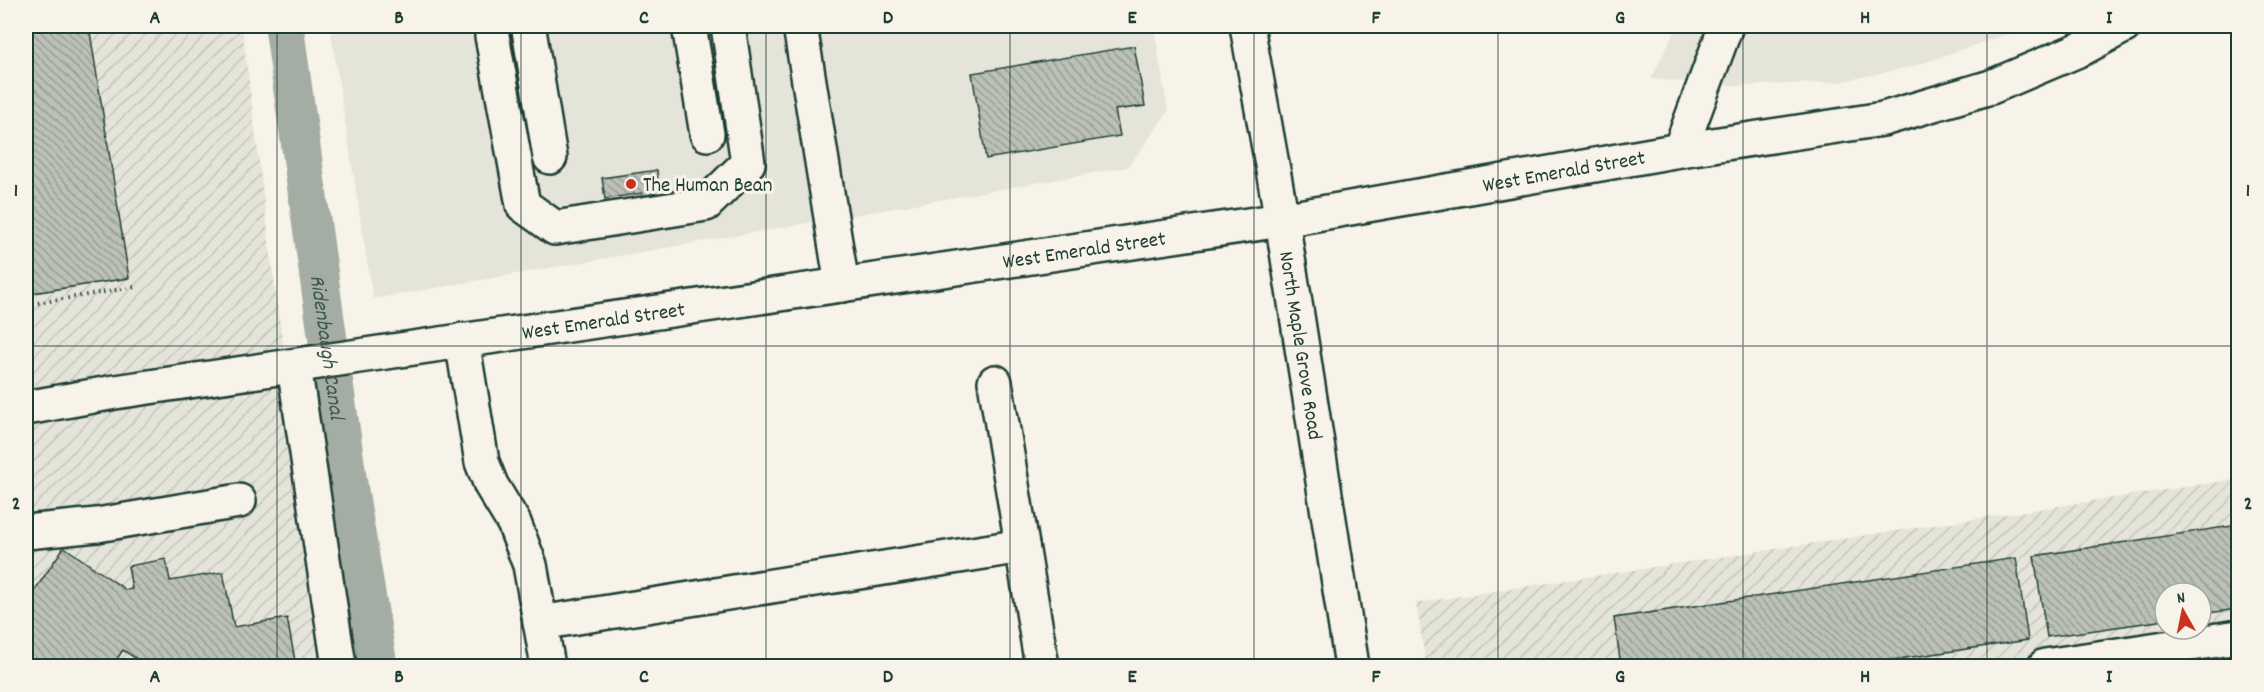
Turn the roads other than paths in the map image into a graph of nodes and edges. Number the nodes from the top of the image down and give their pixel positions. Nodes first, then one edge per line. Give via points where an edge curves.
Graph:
1 (689, 26) edge
2 (728, 26) edge
3 (800, 26) edge
4 (1247, 26) edge
5 (1726, 26) edge
6 (2124, 26) edge
7 (529, 30) dead end
8 (492, 36) dead end
9 (707, 134) dead end
10 (1680, 150) junction
11 (550, 157) dead end
12 (1282, 220) junction
13 (842, 285) junction
14 (462, 340) junction
15 (299, 365) junction
16 (995, 382) dead end
17 (26, 408) edge
18 (239, 501) dead end
19 (26, 532) edge
20 (1022, 546) junction
21 (540, 623) junction
22 (2238, 637) edge
23 (339, 666) edge
24 (548, 666) edge
25 (1042, 666) edge
26 (1352, 666) edge
27 (2045, 666) edge

1 - 9 main road
2 - 8 main road via 748,163 706,204 555,228 523,205
3 - 13 main road
4 - 12 main road, North Maple Grove Road
5 - 10 main road
6 - 10 main road, West Emerald Street via 1991,87 1883,120
7 - 11 main road
10 - 12 main road, West Emerald Street
12 - 13 main road, West Emerald Street
12 - 26 main road, North Maple Grove Road
13 - 14 main road, West Emerald Street
14 - 15 main road, West Emerald Street
14 - 21 main road via 482,462 490,485 514,523 530,565
15 - 17 main road, West Emerald Street
15 - 23 main road
16 - 20 main road
18 - 19 main road via 97,525
20 - 21 main road
20 - 25 main road
21 - 24 main road
22 - 27 main road

